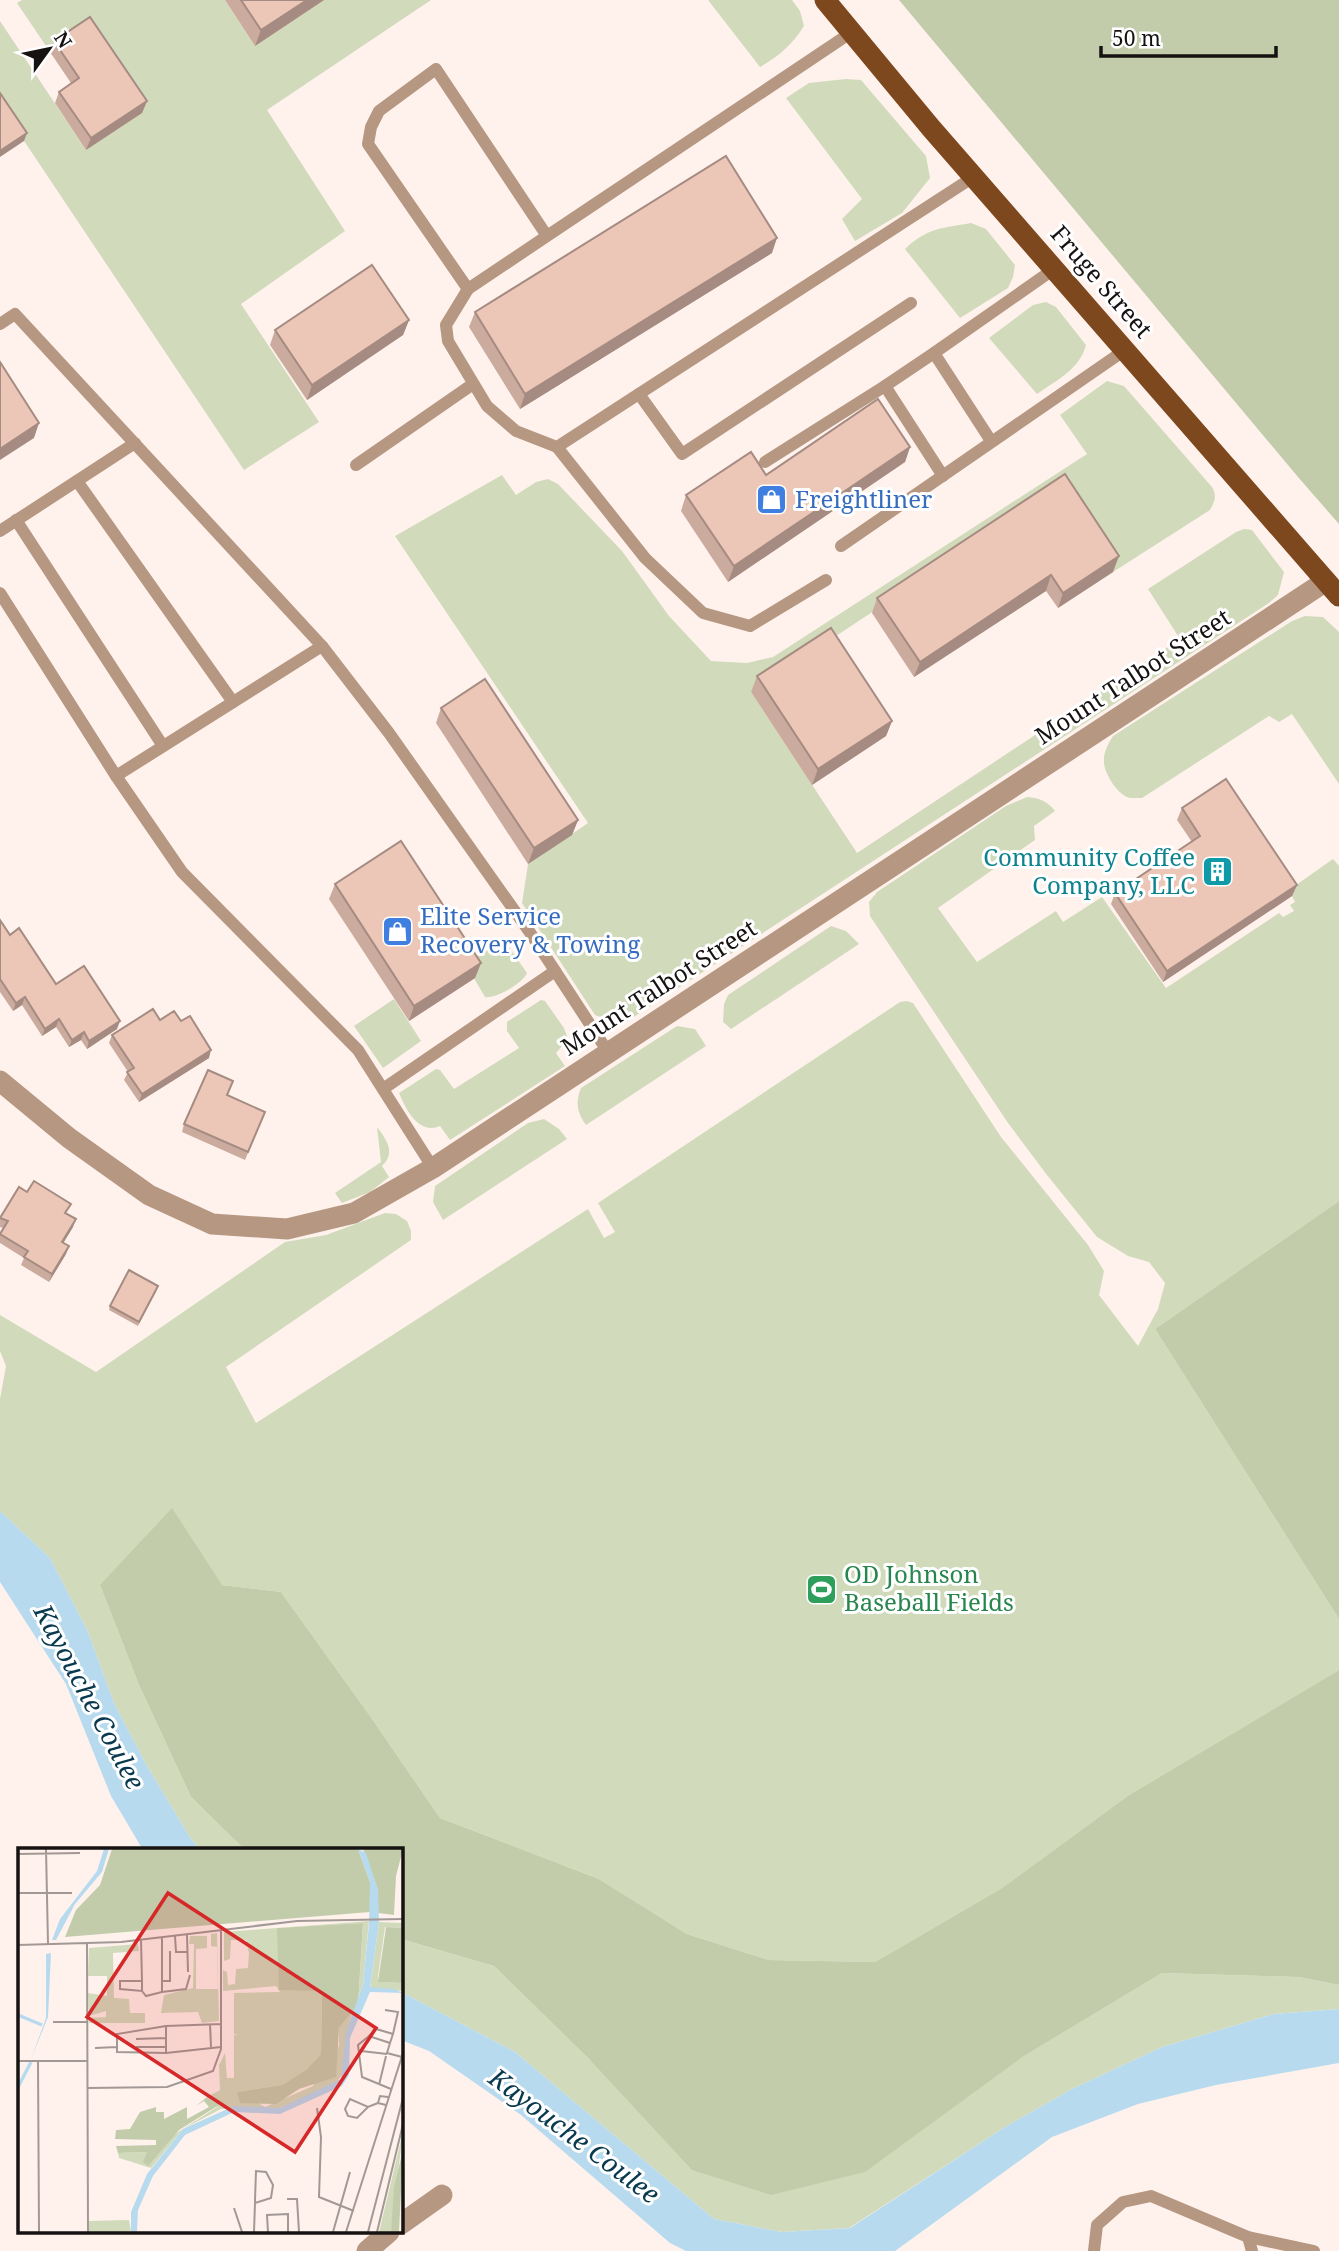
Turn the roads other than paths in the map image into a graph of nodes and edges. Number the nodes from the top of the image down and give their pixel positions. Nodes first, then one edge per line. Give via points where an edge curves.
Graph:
1 (825, 0) edge
2 (852, 32) junction
3 (975, 176) junction
4 (547, 236) junction
5 (1054, 269) junction
6 (468, 289) junction
7 (911, 303) dead end
8 (0, 324) edge
9 (1125, 350) junction
10 (934, 353) junction
11 (473, 384) junction
12 (885, 386) junction
13 (639, 394) junction
14 (992, 442) junction
15 (135, 443) junction
16 (557, 447) junction
17 (765, 462) dead end
18 (356, 465) dead end
19 (943, 476) junction
20 (78, 481) junction
21 (16, 520) junction
22 (0, 531) edge
23 (841, 546) dead end
24 (826, 580) dead end
25 (1333, 589) edge
26 (0, 593) edge
27 (322, 646) junction
28 (233, 702) junction
29 (163, 746) junction
30 (116, 776) junction
31 (555, 971) junction
32 (608, 1052) junction
33 (0, 1081) edge
34 (383, 1089) junction
35 (433, 1168) junction
36 (442, 2195) dead end
37 (402, 2223) edge
38 (387, 2234) edge
39 (1248, 2237) junction
40 (367, 2251) edge
41 (1094, 2251) edge
42 (1252, 2251) edge
43 (1314, 2251) edge

1 - 2 main road, Fruge Street
2 - 3 main road, Fruge Street
2 - 4 lane
3 - 5 main road, Fruge Street
3 - 13 lane
4 - 6 lane
4 - 6 lane via 436,69 379,111 368,144
5 - 9 main road, Fruge Street
5 - 10 lane
6 - 11 lane via 446,325 447,341
7 - 13 lane via 682,454
8 - 15 lane via 15,314
9 - 14 lane
9 - 25 main road, Fruge Street
10 - 12 lane
10 - 14 lane
11 - 16 lane via 487,406 516,431
11 - 18 lane
12 - 17 lane
12 - 19 lane
13 - 16 lane
14 - 19 lane
15 - 20 lane
15 - 27 lane
16 - 24 lane via 645,558 703,613 750,626
19 - 23 lane
20 - 21 lane
20 - 28 lane
21 - 22 lane
21 - 29 lane
25 - 32 street, Mount Talbot Street
26 - 30 lane
27 - 28 lane
27 - 31 lane via 389,733
28 - 29 lane
29 - 30 lane
30 - 34 lane via 183,872 358,1050
31 - 32 lane
31 - 34 lane
32 - 35 street, Mount Talbot Street
33 - 35 street, Mount Talbot Street via 149,1195 212,1224 287,1229 354,1213
34 - 35 lane
36 - 37 street
38 - 40 street
39 - 41 lane via 1151,2196 1123,2202 1097,2225
39 - 42 lane
39 - 43 lane

